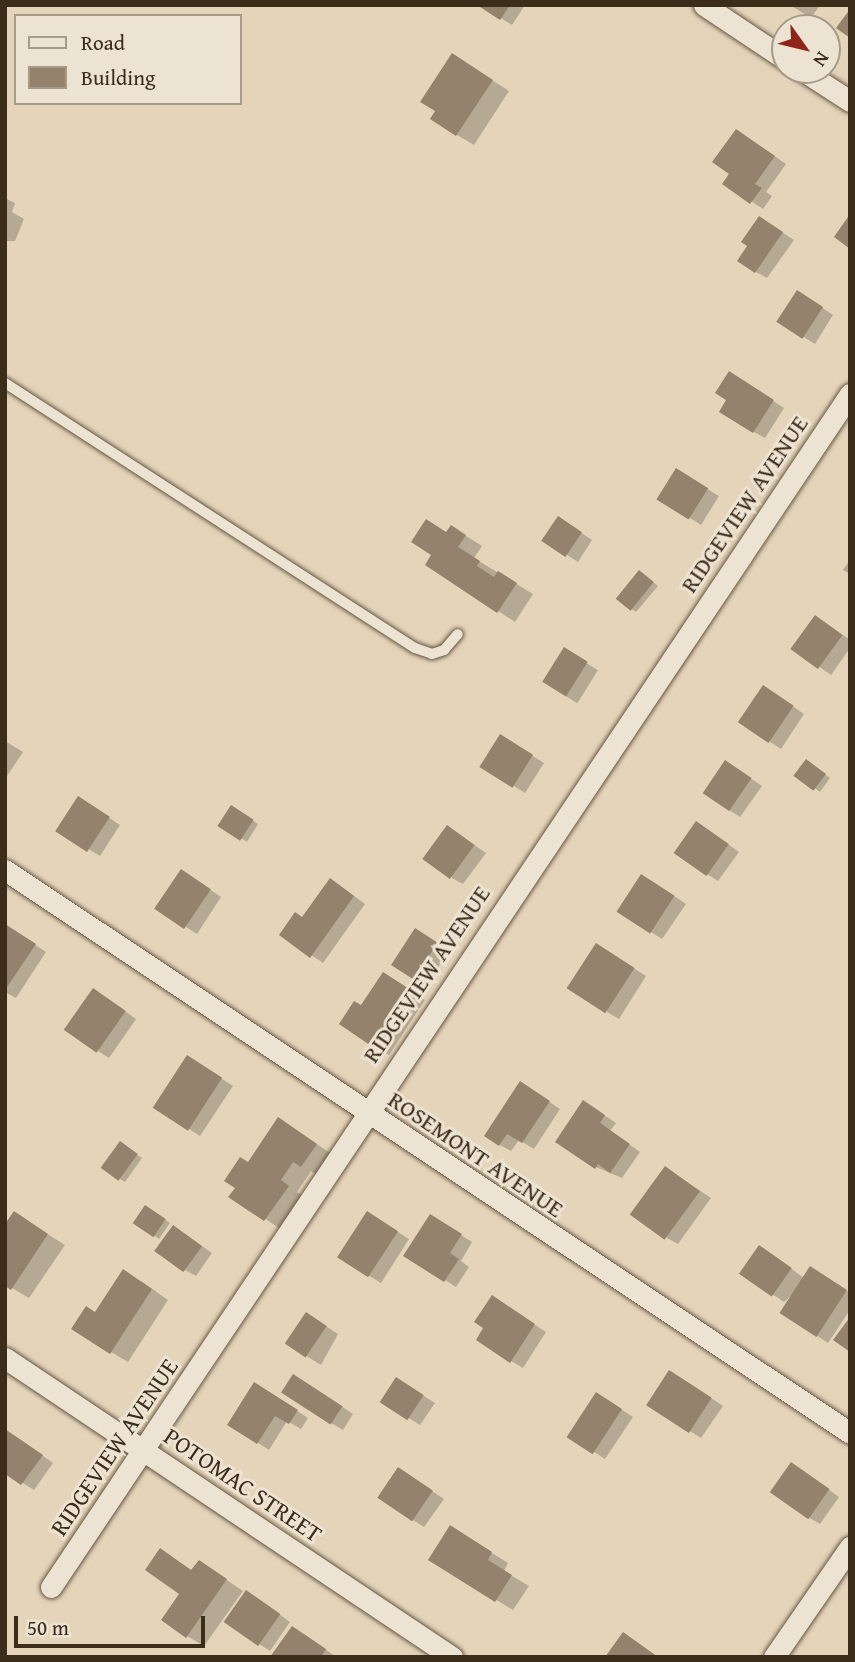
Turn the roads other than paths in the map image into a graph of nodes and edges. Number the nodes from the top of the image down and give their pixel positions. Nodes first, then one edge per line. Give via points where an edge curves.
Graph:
1 (704, 5) edge
2 (771, 50) edge
3 (824, 84) edge
4 (850, 101) edge
5 (5, 383) edge
6 (850, 394) edge
7 (458, 634) dead end
8 (5, 870) edge
9 (366, 1112) junction
10 (5, 1358) edge
11 (850, 1433) edge
12 (145, 1451) junction
13 (850, 1548) edge
14 (51, 1587) dead end
15 (452, 1657) edge
16 (774, 1657) edge

1 - 2 street
3 - 4 street
5 - 7 lane via 415,648 432,653 444,650
6 - 9 street, RIDGEVIEW AVENUE
8 - 9 street, ROSEMONT AVENUE
9 - 11 street, ROSEMONT AVENUE
9 - 12 street, RIDGEVIEW AVENUE
10 - 12 street, POTOMAC STREET
12 - 14 street, RIDGEVIEW AVENUE
12 - 15 street, POTOMAC STREET
13 - 16 street

